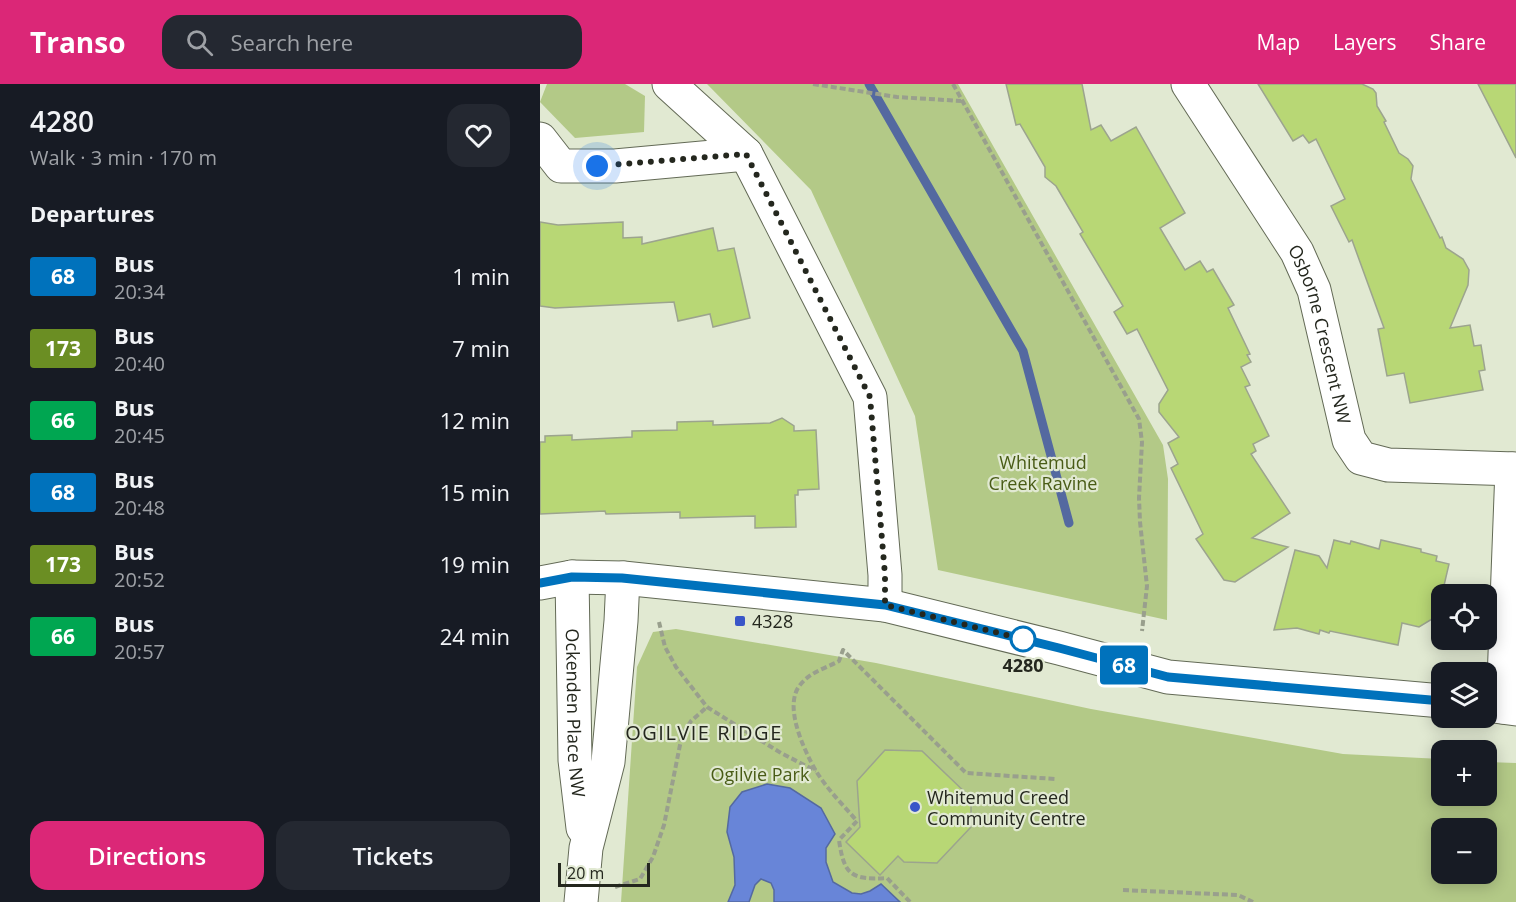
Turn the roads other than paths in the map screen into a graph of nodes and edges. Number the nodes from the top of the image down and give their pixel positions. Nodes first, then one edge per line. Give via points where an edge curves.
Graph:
1 (669, 84) edge
2 (1188, 84) edge
3 (540, 139) edge
4 (746, 154) junction
5 (1514, 469) edge
6 (572, 577) junction
7 (622, 578) junction
8 (540, 583) edge
9 (885, 605) junction
10 (1431, 700) edge
11 (1502, 707) edge
12 (586, 848) junction
13 (581, 899) edge

1 - 4 street
2 - 5 street, Osborne Crescent NW via 1297,252 1314,290 1349,440 1361,458 1388,465
3 - 4 street via 561,166 615,166
4 - 9 street via 870,397
5 - 11 street
6 - 7 street
6 - 8 street
6 - 12 street, Ockenden Place NW via 575,760
7 - 9 street
7 - 12 street, Ockenden Place NW via 608,762
9 - 10 street via 1168,677
12 - 13 street, Ockenden Place NW

